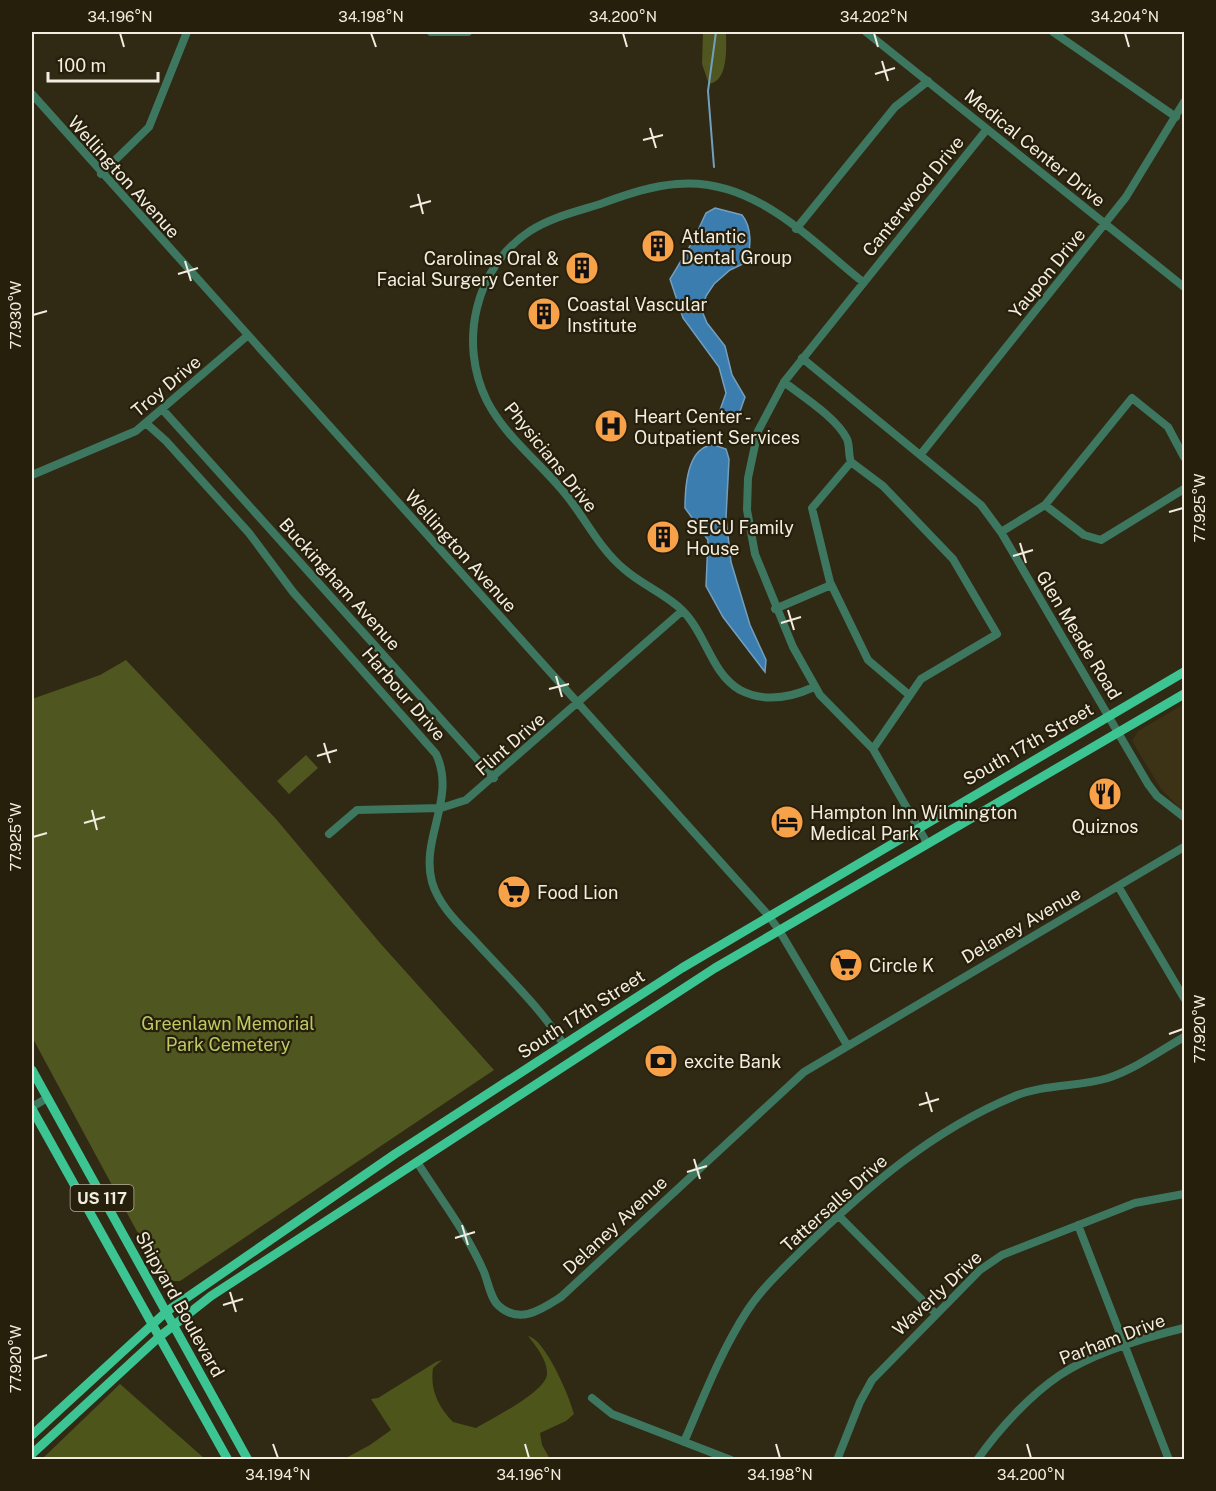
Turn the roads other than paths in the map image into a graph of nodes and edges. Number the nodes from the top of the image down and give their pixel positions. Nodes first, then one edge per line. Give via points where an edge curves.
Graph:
1 (187, 32) edge
2 (431, 32) edge
3 (468, 32) edge
4 (866, 32) edge
5 (1053, 32) edge
6 (928, 81) junction
7 (32, 94) edge
8 (1185, 102) edge
9 (1176, 117) junction
10 (987, 129) junction
11 (101, 174) junction
12 (1106, 223) junction
13 (796, 229) junction
14 (863, 282) junction
15 (1185, 287) edge
16 (247, 336) junction
17 (802, 358) junction
18 (784, 382) junction
19 (163, 410) junction
20 (147, 424) junction
21 (921, 454) junction
22 (1185, 457) edge
23 (851, 462) junction
24 (32, 475) edge
25 (1185, 489) edge
26 (1045, 505) junction
27 (1000, 532) junction
28 (831, 585) junction
29 (775, 609) junction
30 (682, 611) junction
31 (1185, 672) edge
32 (814, 687) junction
33 (908, 694) junction
34 (1185, 694) edge
35 (579, 704) junction
36 (1109, 716) junction
37 (1119, 732) junction
38 (873, 749) junction
39 (494, 778) junction
40 (441, 808) junction
41 (1185, 817) edge
42 (918, 827) junction
43 (329, 834) dead end
44 (927, 843) junction
45 (1185, 847) edge
46 (1118, 886) junction
47 (768, 915) junction
48 (780, 930) junction
49 (1185, 998) edge
50 (1185, 1037) edge
51 (564, 1045) junction
52 (847, 1045) junction
53 (32, 1070) edge
54 (47, 1098) junction
55 (32, 1108) edge
56 (417, 1162) junction
57 (1185, 1194) edge
58 (838, 1215) junction
59 (1078, 1225) junction
60 (166, 1312) junction
61 (936, 1314) junction
62 (152, 1324) junction
63 (173, 1325) junction
64 (1185, 1328) edge
65 (159, 1337) junction
66 (1125, 1347) junction
67 (592, 1398) dead end
68 (32, 1435) edge
69 (684, 1442) junction
70 (32, 1454) edge
71 (228, 1460) edge
72 (248, 1460) edge
73 (731, 1460) edge
74 (837, 1460) edge
75 (977, 1460) edge
76 (1168, 1460) edge

1 - 11 street via 149,127
2 - 3 street
4 - 6 street, Medical Center Drive
5 - 9 street
6 - 10 street, Medical Center Drive
6 - 13 street via 895,107
7 - 11 street, Wellington Avenue
8 - 9 street, Yaupon Drive
9 - 12 street, Yaupon Drive via 1138,180
10 - 12 street, Medical Center Drive
10 - 14 street, Canterwood Drive
11 - 16 street, Wellington Avenue
12 - 15 street, Medical Center Drive
12 - 21 street, Yaupon Drive
13 - 14 street, Canterwood Drive
13 - 30 street, Physicians Drive via 766,206 731,189 689,183 649,188 562,216 528,232 492,269 477,308 475,364 496,415 567,496 615,561
14 - 17 street, Canterwood Drive
16 - 19 street, Troy Drive
16 - 35 street, Wellington Avenue
17 - 18 street, Canterwood Drive
17 - 21 street, Glen Meade Road
18 - 23 street via 844,435
18 - 29 street, Canterwood Drive via 765,413 754,442 747,494 750,539
19 - 20 street, Troy Drive
19 - 39 street, Buckingham Avenue
20 - 24 street, Troy Drive
20 - 40 street, Harbour Drive via 249,533 293,592 432,748 443,773
21 - 27 street, Glen Meade Road via 969,493
22 - 26 street via 1168,427 1132,398
23 - 28 street via 812,508
23 - 33 street via 883,486 947,552 997,634 921,680
25 - 26 street via 1101,540 1084,535
26 - 27 street
27 - 36 street, Glen Meade Road
28 - 29 street
28 - 33 street via 868,660
29 - 32 street, Canterwood Drive
30 - 32 street, Physicians Drive via 719,670 740,690 777,698
30 - 35 street, Flint Drive
31 - 36 main road, South 17th Street
32 - 38 street, Canterwood Drive
33 - 38 street
34 - 37 main road, South 17th Street
35 - 39 street, Flint Drive
35 - 47 street, Wellington Avenue
36 - 37 street, Glen Meade Road
36 - 42 main road, South 17th Street
37 - 41 street, Glen Meade Road via 1157,796
37 - 44 main road, South 17th Street
38 - 42 street, Canterwood Drive
39 - 40 street, Flint Drive via 466,800
40 - 43 street, Flint Drive via 357,810
40 - 51 street, Harbour Drive via 430,854 438,896
42 - 44 street, Canterwood Drive
42 - 47 main road, South 17th Street
44 - 48 main road, South 17th Street
45 - 46 street, Delaney Avenue
46 - 49 street
46 - 52 street, Delaney Avenue
47 - 48 street, Wellington Avenue
47 - 51 main road, South 17th Street
48 - 52 street, Wellington Avenue
48 - 56 main road, South 17th Street
50 - 58 street, Tattersalls Drive via 1126,1071 1093,1081 1028,1091 959,1124 898,1164
51 - 60 main road, South 17th Street via 395,1154
52 - 56 street, Delaney Avenue via 788,1085 561,1297 523,1316 497,1306 461,1228
53 - 54 main road, Shipyard Boulevard / US 117
54 - 55 street
54 - 60 main road, Shipyard Boulevard / US 117
55 - 62 main road, Shipyard Boulevard / US 117
56 - 63 main road, South 17th Street via 211,1296
57 - 59 street, Waverly Drive via 1135,1203
58 - 61 street
58 - 69 street, Tattersalls Drive via 765,1287 748,1310
59 - 61 street, Waverly Drive via 991,1262
59 - 66 street
60 - 62 main road, South 17th Street
60 - 63 main road, Shipyard Boulevard / US 117
61 - 74 street, Waverly Drive via 872,1380
62 - 65 main road, Shipyard Boulevard / US 117
62 - 68 main road, South 17th Street
63 - 65 main road, South 17th Street
63 - 72 main road, Shipyard Boulevard / US 117
64 - 66 street, Parham Drive
65 - 70 main road, South 17th Street
65 - 71 main road, Shipyard Boulevard / US 117
66 - 75 street, Parham Drive via 1074,1367 1053,1380 1004,1427
66 - 76 street
67 - 69 street via 612,1414
69 - 73 street

